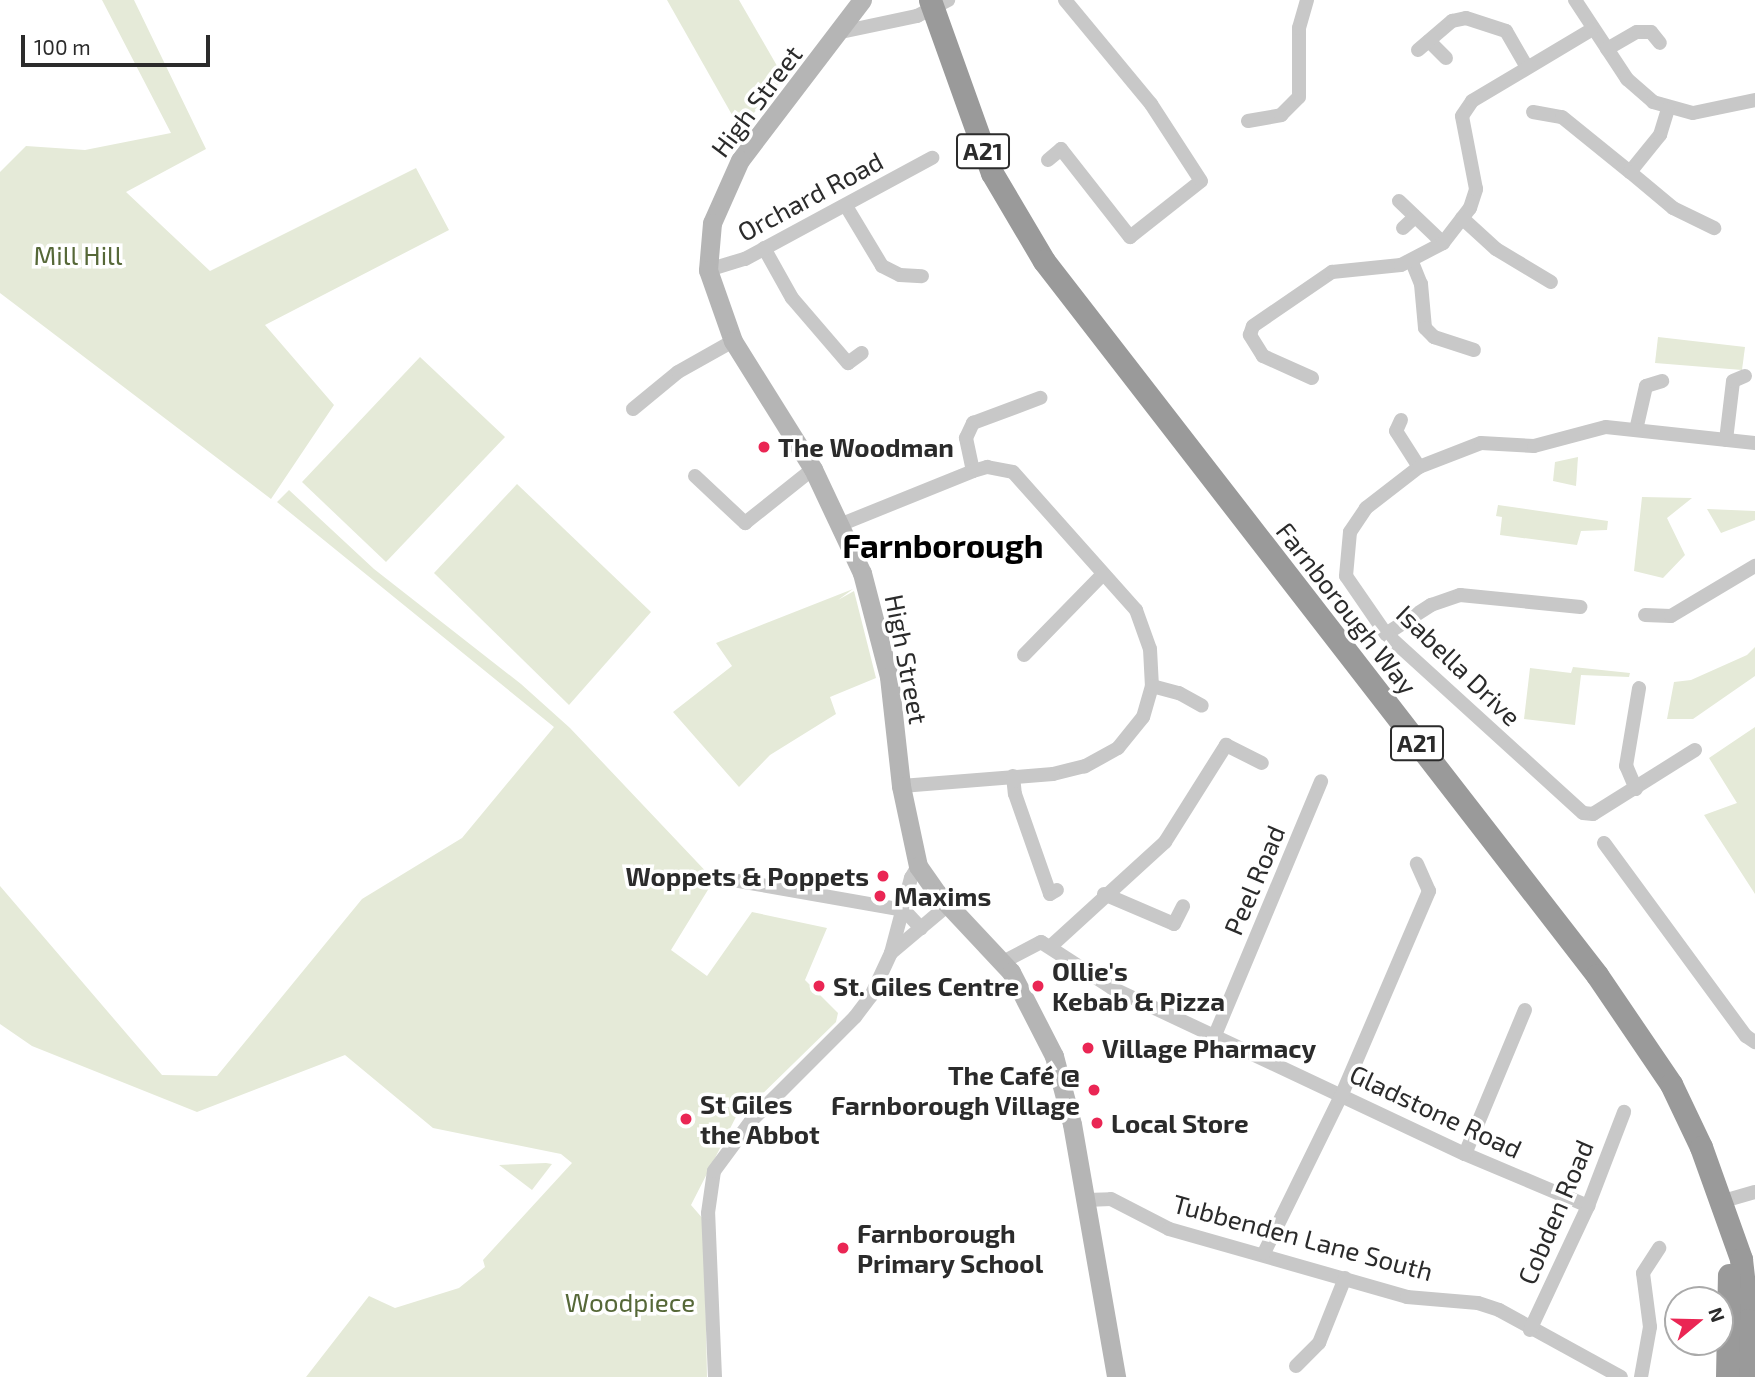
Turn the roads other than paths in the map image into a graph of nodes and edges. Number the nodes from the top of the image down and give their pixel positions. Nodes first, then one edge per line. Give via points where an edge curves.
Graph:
1 (862, 0) edge
2 (1065, 0) edge
3 (1307, 0) edge
4 (1575, 0) edge
5 (937, 2) edge
6 (1591, 30) junction
7 (841, 32) junction
8 (1660, 43) dead end
9 (1608, 49) junction
10 (1446, 58) dead end
11 (1526, 65) junction
12 (1755, 100) edge
13 (1668, 109) junction
14 (1533, 112) dead end
15 (1248, 121) dead end
16 (932, 158) dead end
17 (1048, 160) dead end
18 (1630, 172) junction
19 (1399, 201) dead end
20 (846, 206) junction
21 (1415, 217) junction
22 (1462, 219) junction
23 (1403, 228) dead end
24 (1714, 228) dead end
25 (1443, 243) junction
26 (764, 248) junction
27 (1412, 262) junction
28 (708, 270) junction
29 (922, 276) dead end
30 (1551, 282) dead end
31 (733, 341) junction
32 (1474, 351) dead end
33 (862, 353) dead end
34 (1745, 376) dead end
35 (1312, 379) dead end
36 (1662, 382) dead end
37 (1040, 398) dead end
38 (633, 409) dead end
39 (1401, 419) dead end
40 (1636, 429) junction
41 (1726, 440) junction
42 (1755, 443) edge
43 (1419, 467) junction
44 (813, 469) junction
45 (973, 471) junction
46 (695, 476) dead end
47 (842, 524) junction
48 (1755, 566) edge
49 (1102, 575) junction
50 (1580, 607) dead end
51 (1645, 615) dead end
52 (1386, 634) junction
53 (1024, 655) dead end
54 (1152, 687) junction
55 (1639, 688) dead end
56 (1202, 706) dead end
57 (1695, 750) dead end
58 (1262, 763) dead end
59 (1013, 776) junction
60 (1321, 781) dead end
61 (901, 786) junction
62 (1636, 789) junction
63 (1604, 843) dead end
64 (1418, 864) dead end
65 (918, 866) junction
66 (739, 881) dead end
67 (1057, 890) dead end
68 (1104, 894) junction
69 (948, 905) junction
70 (1183, 906) dead end
71 (904, 910) junction
72 (921, 928) junction
73 (1049, 947) junction
74 (891, 953) junction
75 (1003, 962) junction
76 (1525, 1010) dead end
77 (1215, 1035) junction
78 (1755, 1042) edge
79 (1342, 1094) junction
80 (1624, 1112) dead end
81 (1465, 1154) junction
82 (1755, 1192) edge
83 (1086, 1200) junction
84 (1720, 1202) junction
85 (1588, 1206) junction
86 (1729, 1233) junction
87 (1659, 1248) dead end
88 (1264, 1253) junction
89 (1345, 1278) junction
90 (1530, 1330) junction
91 (1296, 1366) dead end
92 (715, 1377) edge
93 (1116, 1377) edge
94 (1621, 1377) edge
95 (1641, 1377) edge
96 (1727, 1377) edge
97 (1746, 1377) edge

1 - 7 main road, High Street
2 - 17 street via 1151,104 1201,181 1130,237 1062,149
3 - 15 street via 1299,28 1298,97 1281,115
4 - 6 street
5 - 7 street via 856,32
5 - 84 highway, Farnborough Way / A21 via 983,152 1025,232 1621,1008 1682,1104
6 - 9 street
6 - 11 street
7 - 28 main road, High Street via 740,160 712,223
8 - 9 street via 1651,32 1637,32
9 - 13 street via 1639,92
10 - 11 street via 1424,46 1452,21 1466,18 1506,31
11 - 22 street via 1478,96 1462,116 1476,189
12 - 13 street via 1693,113
13 - 18 street via 1660,135
14 - 18 street via 1562,117
16 - 20 street, Orchard Road
18 - 24 street via 1672,208
19 - 21 street
20 - 26 street, Orchard Road
20 - 29 street via 882,266 900,275
21 - 23 street
21 - 25 street
22 - 25 street
22 - 30 street via 1496,249
25 - 27 street
26 - 28 street, Orchard Road
26 - 33 street via 792,299 848,363
27 - 32 street via 1420,284 1425,328 1434,337
27 - 35 street via 1332,272 1253,326 1251,339 1264,356
28 - 31 main road, High Street
31 - 38 street via 678,372
31 - 44 main road, High Street
34 - 41 street via 1732,382
36 - 40 street via 1646,386
37 - 45 street via 973,423 965,438
39 - 43 street via 1396,431
40 - 41 street, Isabella Drive
40 - 43 street, Isabella Drive via 1606,427 1534,446 1481,443
41 - 42 street, Isabella Drive
43 - 52 street, Isabella Drive via 1357,517 1346,549 1350,586
44 - 46 street via 744,523
44 - 47 main road, High Street
45 - 47 street
45 - 49 street via 996,467 1020,477
47 - 61 main road, High Street via 862,573 883,652
48 - 51 street via 1671,616
49 - 53 street
49 - 54 street via 1136,610 1150,649
50 - 52 street via 1460,595 1431,605
52 - 62 street, Isabella Drive via 1583,813 1593,814
54 - 56 street via 1179,693
54 - 59 street via 1143,717 1118,748 1086,766
55 - 62 street via 1626,766
57 - 62 street
58 - 68 street via 1226,745 1165,842 1122,884
59 - 61 street
59 - 67 street via 1050,894
60 - 77 street, Peel Road
61 - 65 main road, High Street
63 - 78 street via 1745,1036
64 - 79 street via 1429,891
65 - 69 main road, High Street
65 - 71 street
66 - 71 street
68 - 70 street via 1174,924
68 - 73 street
69 - 72 street
69 - 75 main road, High Street
71 - 72 street
71 - 74 street
72 - 74 street
73 - 75 street via 1036,943
73 - 77 street, Gladstone Road via 1112,988
74 - 92 street via 871,996 855,1017 751,1121 714,1171 708,1213
75 - 83 main road, High Street via 1034,1012 1059,1070
76 - 81 street
77 - 79 street, Gladstone Road
79 - 81 street, Gladstone Road
79 - 88 street
80 - 85 street, Cobden Road
81 - 85 street, Gladstone Road
82 - 84 street
83 - 88 street, Tubbenden Lane South via 1111,1199 1169,1229
83 - 93 main road, High Street
84 - 86 highway, Farnborough Way / A21
85 - 90 street, Cobden Road
86 - 96 highway, Farnborough Way / A21
86 - 97 highway, Farnborough Way / A21 via 1741,1259 1746,1299
87 - 95 street via 1643,1273 1650,1327
88 - 89 street, Tubbenden Lane South
89 - 90 street, Tubbenden Lane South via 1407,1297 1478,1303
89 - 91 street via 1319,1343
90 - 94 street, Tubbenden Lane South

